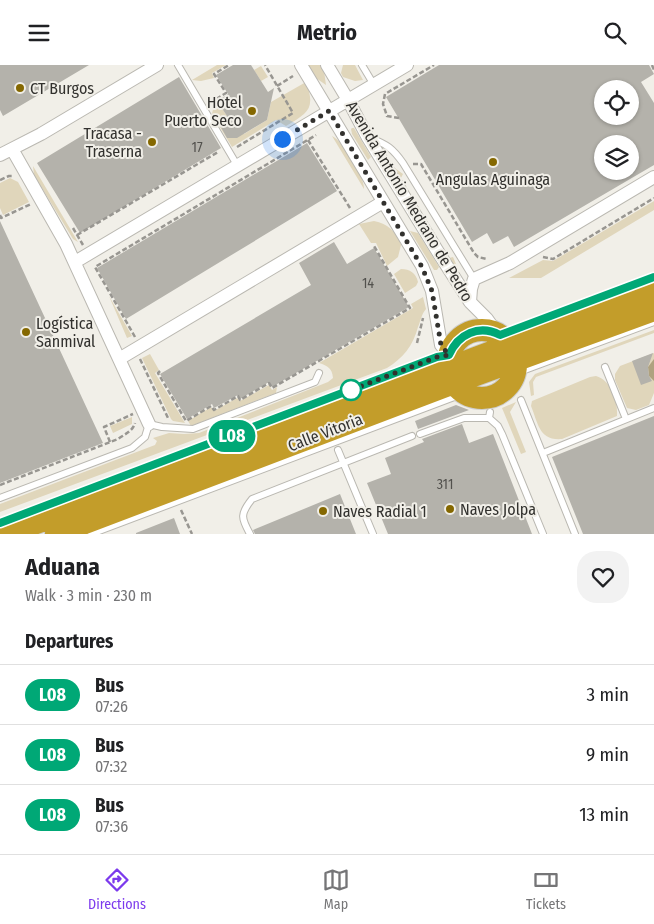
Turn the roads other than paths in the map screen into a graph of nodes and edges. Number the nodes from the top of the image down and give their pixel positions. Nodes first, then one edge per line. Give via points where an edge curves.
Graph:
1 (157, 65) edge
2 (178, 65) edge
3 (327, 65) edge
4 (362, 65) edge
5 (407, 65) edge
6 (300, 69) edge
7 (374, 85) junction
8 (348, 100) junction
9 (329, 111) junction
10 (367, 137) junction
11 (12, 149) junction
12 (0, 155) edge
13 (238, 165) junction
14 (654, 177) edge
15 (383, 201) junction
16 (75, 262) junction
17 (654, 277) edge
18 (474, 279) junction
19 (654, 291) edge
20 (470, 302) junction
21 (654, 310) edge
22 (654, 322) edge
23 (507, 350) junction
24 (119, 359) junction
25 (605, 367) dead end
26 (319, 373) dead end
27 (454, 375) junction
28 (521, 400) dead end
29 (654, 408) edge
30 (626, 419) junction
31 (149, 424) junction
32 (420, 434) dead end
33 (412, 436) dead end
34 (338, 450) dead end
35 (543, 453) junction
36 (344, 463) junction
37 (0, 498) edge
38 (0, 523) edge
39 (7, 534) edge
40 (56, 534) edge
41 (91, 534) edge
42 (250, 534) edge
43 (373, 534) edge
44 (543, 534) edge
45 (576, 534) edge

1 - 11 street
2 - 13 lane via 226,151
3 - 8 street, Avenida Antonio Medrano de Pedro
4 - 7 lane
5 - 7 street
6 - 9 street, Avenida Antonio Medrano de Pedro
7 - 8 street
8 - 9 street
8 - 10 street, Avenida Antonio Medrano de Pedro
9 - 13 street
9 - 15 street, Avenida Antonio Medrano de Pedro
10 - 18 lane via 385,143 404,163
10 - 20 street, Avenida Antonio Medrano de Pedro
11 - 12 street
11 - 16 street
13 - 16 street
14 - 18 street via 510,263
15 - 24 street
15 - 27 street, Avenida Antonio Medrano de Pedro via 422,267 432,291 441,345
16 - 24 street
17 - 23 lane
18 - 20 street
19 - 23 highway
20 - 23 street, Avenida Antonio Medrano de Pedro via 487,319
21 - 23 highway
22 - 23 lane
23 - 27 highway
23 - 27 highway via 483,330 473,331 458,340
24 - 31 street
25 - 30 lane
26 - 31 lane via 315,382 204,426 183,429
27 - 38 lane via 437,357
27 - 39 highway, Calle Vitoria
27 - 40 highway, Calle Vitoria
27 - 41 lane
28 - 35 lane
29 - 30 lane
30 - 35 lane
31 - 37 lane via 145,437 132,447
32 - 44 lane via 464,418 490,415 498,426
33 - 36 lane
34 - 36 lane
35 - 45 lane
36 - 42 lane via 252,499 244,510 242,521
36 - 43 lane

